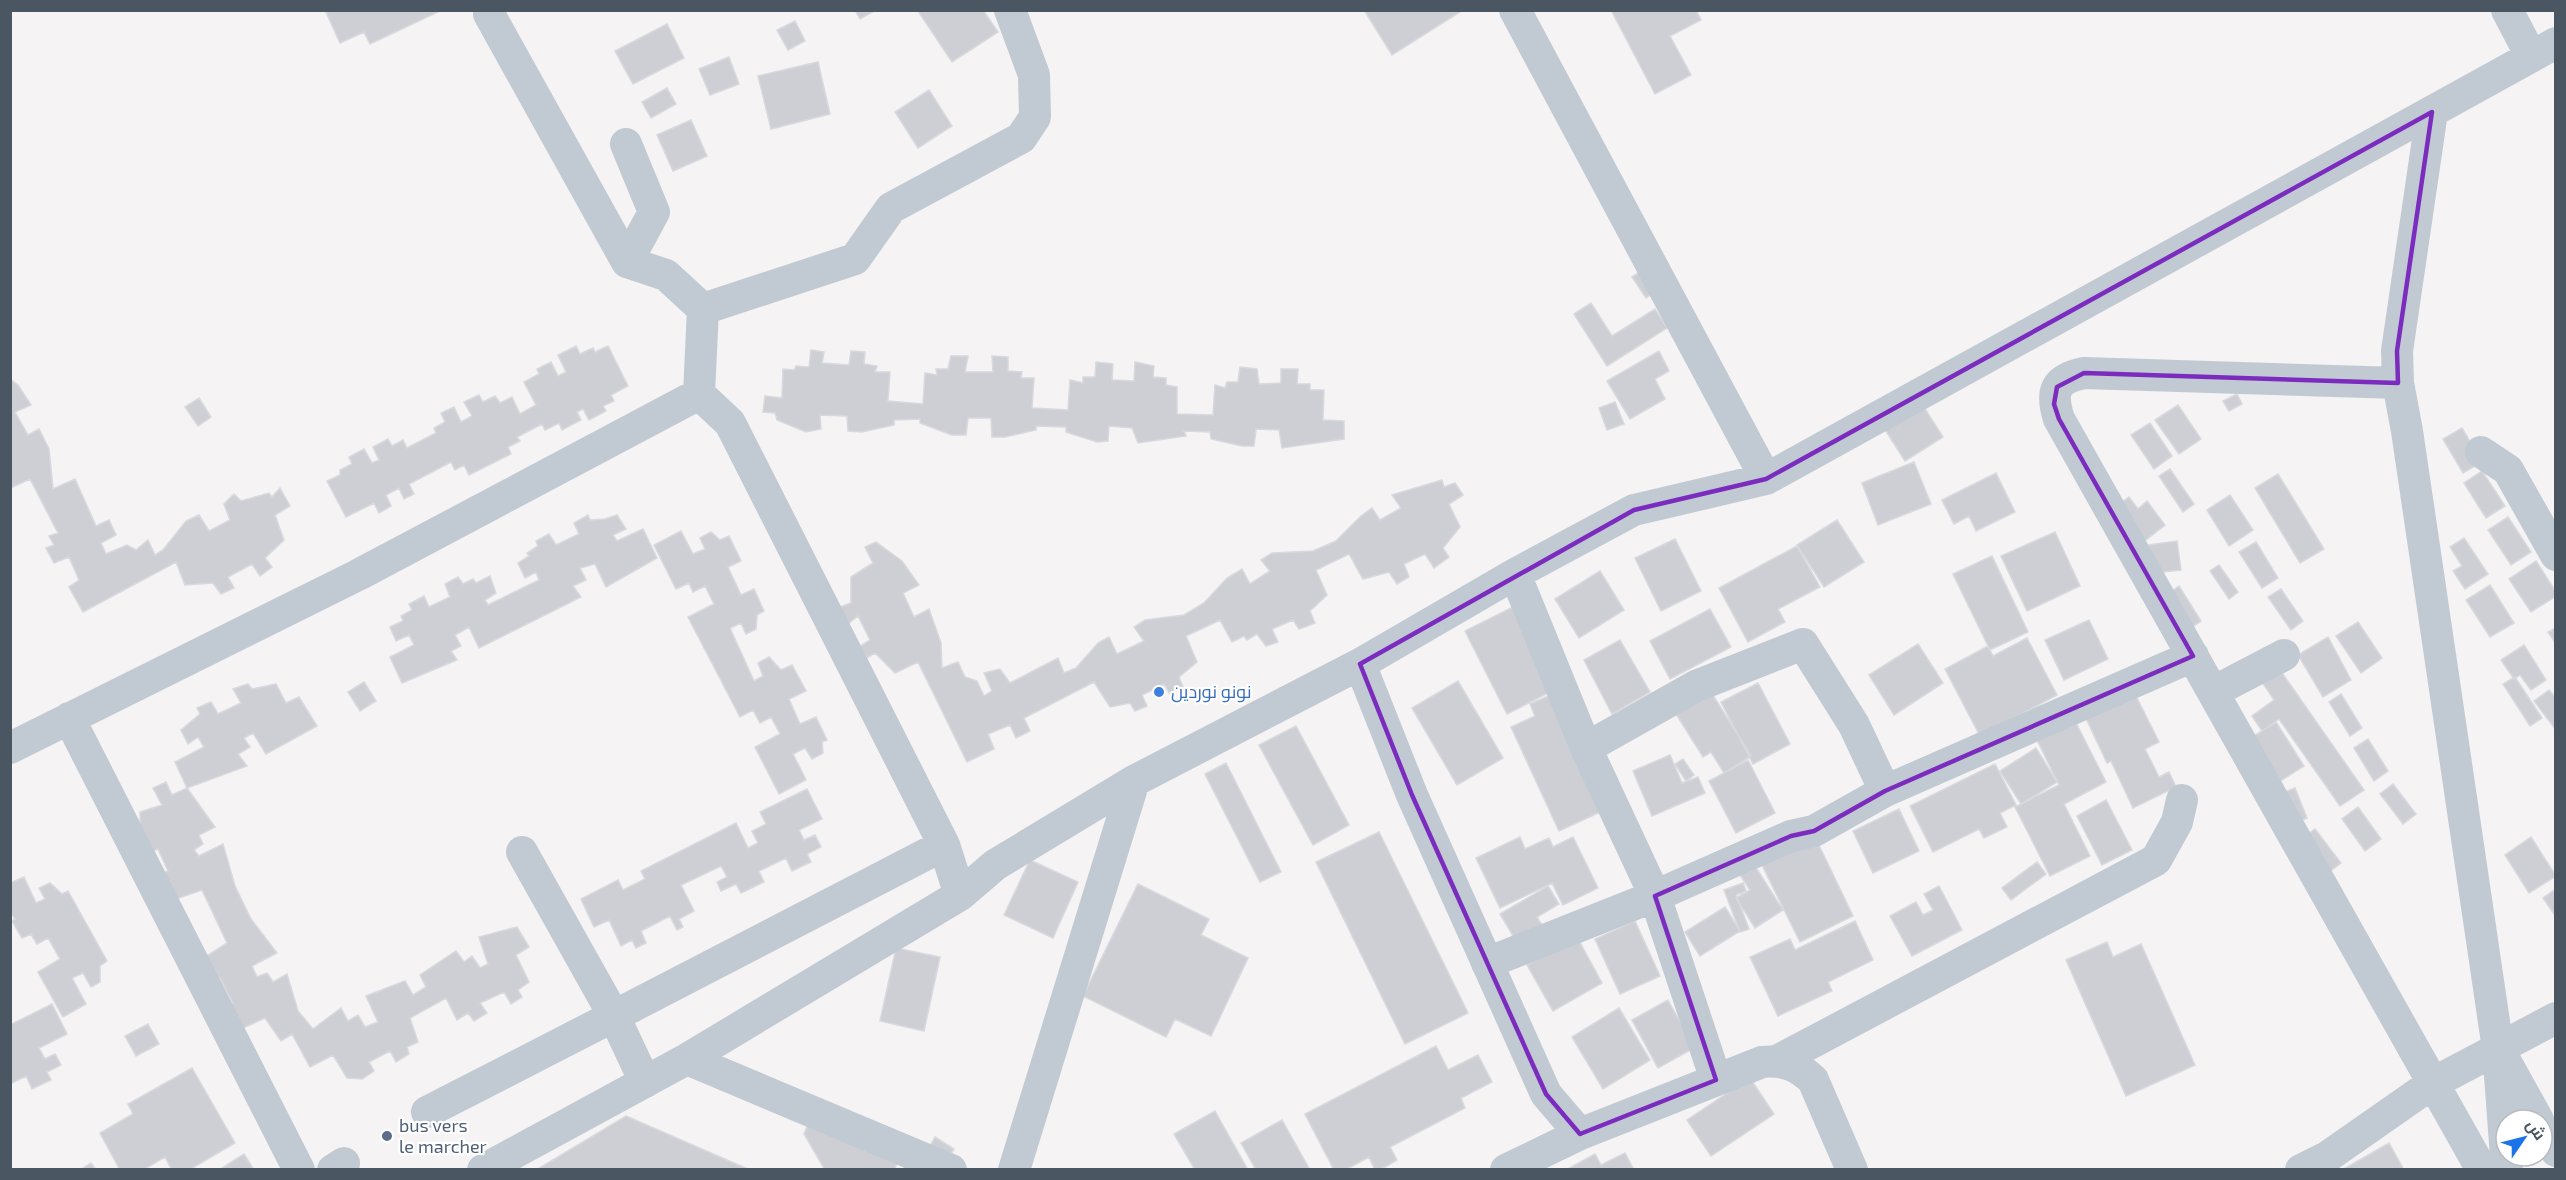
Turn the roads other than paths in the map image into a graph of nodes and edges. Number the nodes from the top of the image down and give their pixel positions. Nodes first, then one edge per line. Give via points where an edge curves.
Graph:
1 (1010, 10) edge
2 (1515, 10) edge
3 (2507, 10) edge
4 (489, 14) dead end
5 (2543, 49) edge
6 (2432, 112) junction
7 (626, 144) dead end
8 (627, 262) junction
9 (703, 309) junction
10 (2397, 383) junction
11 (699, 394) junction
12 (2481, 452) dead end
13 (1766, 479) junction
14 (2556, 555) edge
15 (1515, 574) junction
16 (2283, 655) dead end
17 (2193, 656) junction
18 (1360, 664) junction
19 (2213, 692) junction
20 (69, 718) junction
21 (10, 748) edge
22 (1586, 748) junction
23 (1134, 781) junction
24 (1885, 791) junction
25 (2182, 800) dead end
26 (944, 845) junction
27 (522, 852) dead end
28 (960, 895) junction
29 (1655, 896) junction
30 (1487, 963) junction
31 (614, 1016) junction
32 (2556, 1018) edge
33 (2498, 1049) junction
34 (687, 1059) junction
35 (1777, 1061) junction
36 (1716, 1080) junction
37 (645, 1082) junction
38 (2433, 1083) junction
39 (2531, 1108) edge
40 (428, 1112) dead end
41 (1580, 1134) junction
42 (299, 1170) edge
43 (483, 1170) edge
44 (951, 1170) edge
45 (1014, 1170) edge
46 (1506, 1170) edge
47 (1852, 1170) edge
48 (2301, 1170) edge
49 (2482, 1170) edge
50 (2507, 1170) edge

1 - 9 street via 1034,75 1035,117 1021,138 891,208 855,259
2 - 13 street
3 - 5 street
4 - 8 street
5 - 6 street
6 - 10 street via 2397,351
6 - 13 street
7 - 8 street via 654,212
8 - 9 street via 666,276
9 - 11 street
10 - 17 street via 2084,373 2057,387 2054,404 2060,419
10 - 33 street
11 - 20 street via 358,575
11 - 26 street via 730,423
12 - 14 street via 2508,470
13 - 15 street via 1634,510
15 - 18 street
15 - 22 street
16 - 19 street
17 - 19 street
17 - 24 street
18 - 23 street
18 - 30 street via 1412,795
19 - 38 street
20 - 21 street
20 - 42 street
22 - 24 street via 1696,686 1803,644 1854,725
22 - 29 street
23 - 28 street via 995,865
23 - 45 street
24 - 29 street via 1814,831 1791,836
25 - 35 street via 2177,822 2157,860
26 - 28 street
26 - 31 street
27 - 31 street
28 - 34 street
29 - 30 street
29 - 36 street
30 - 41 street via 1546,1094
31 - 37 street
31 - 40 street
32 - 33 street
33 - 38 street
33 - 39 street
33 - 50 street
34 - 37 street
34 - 44 street
35 - 36 street via 1762,1062
35 - 47 street via 1802,1070 1813,1080
36 - 41 street
37 - 43 street
38 - 48 street
38 - 49 street
41 - 46 street

